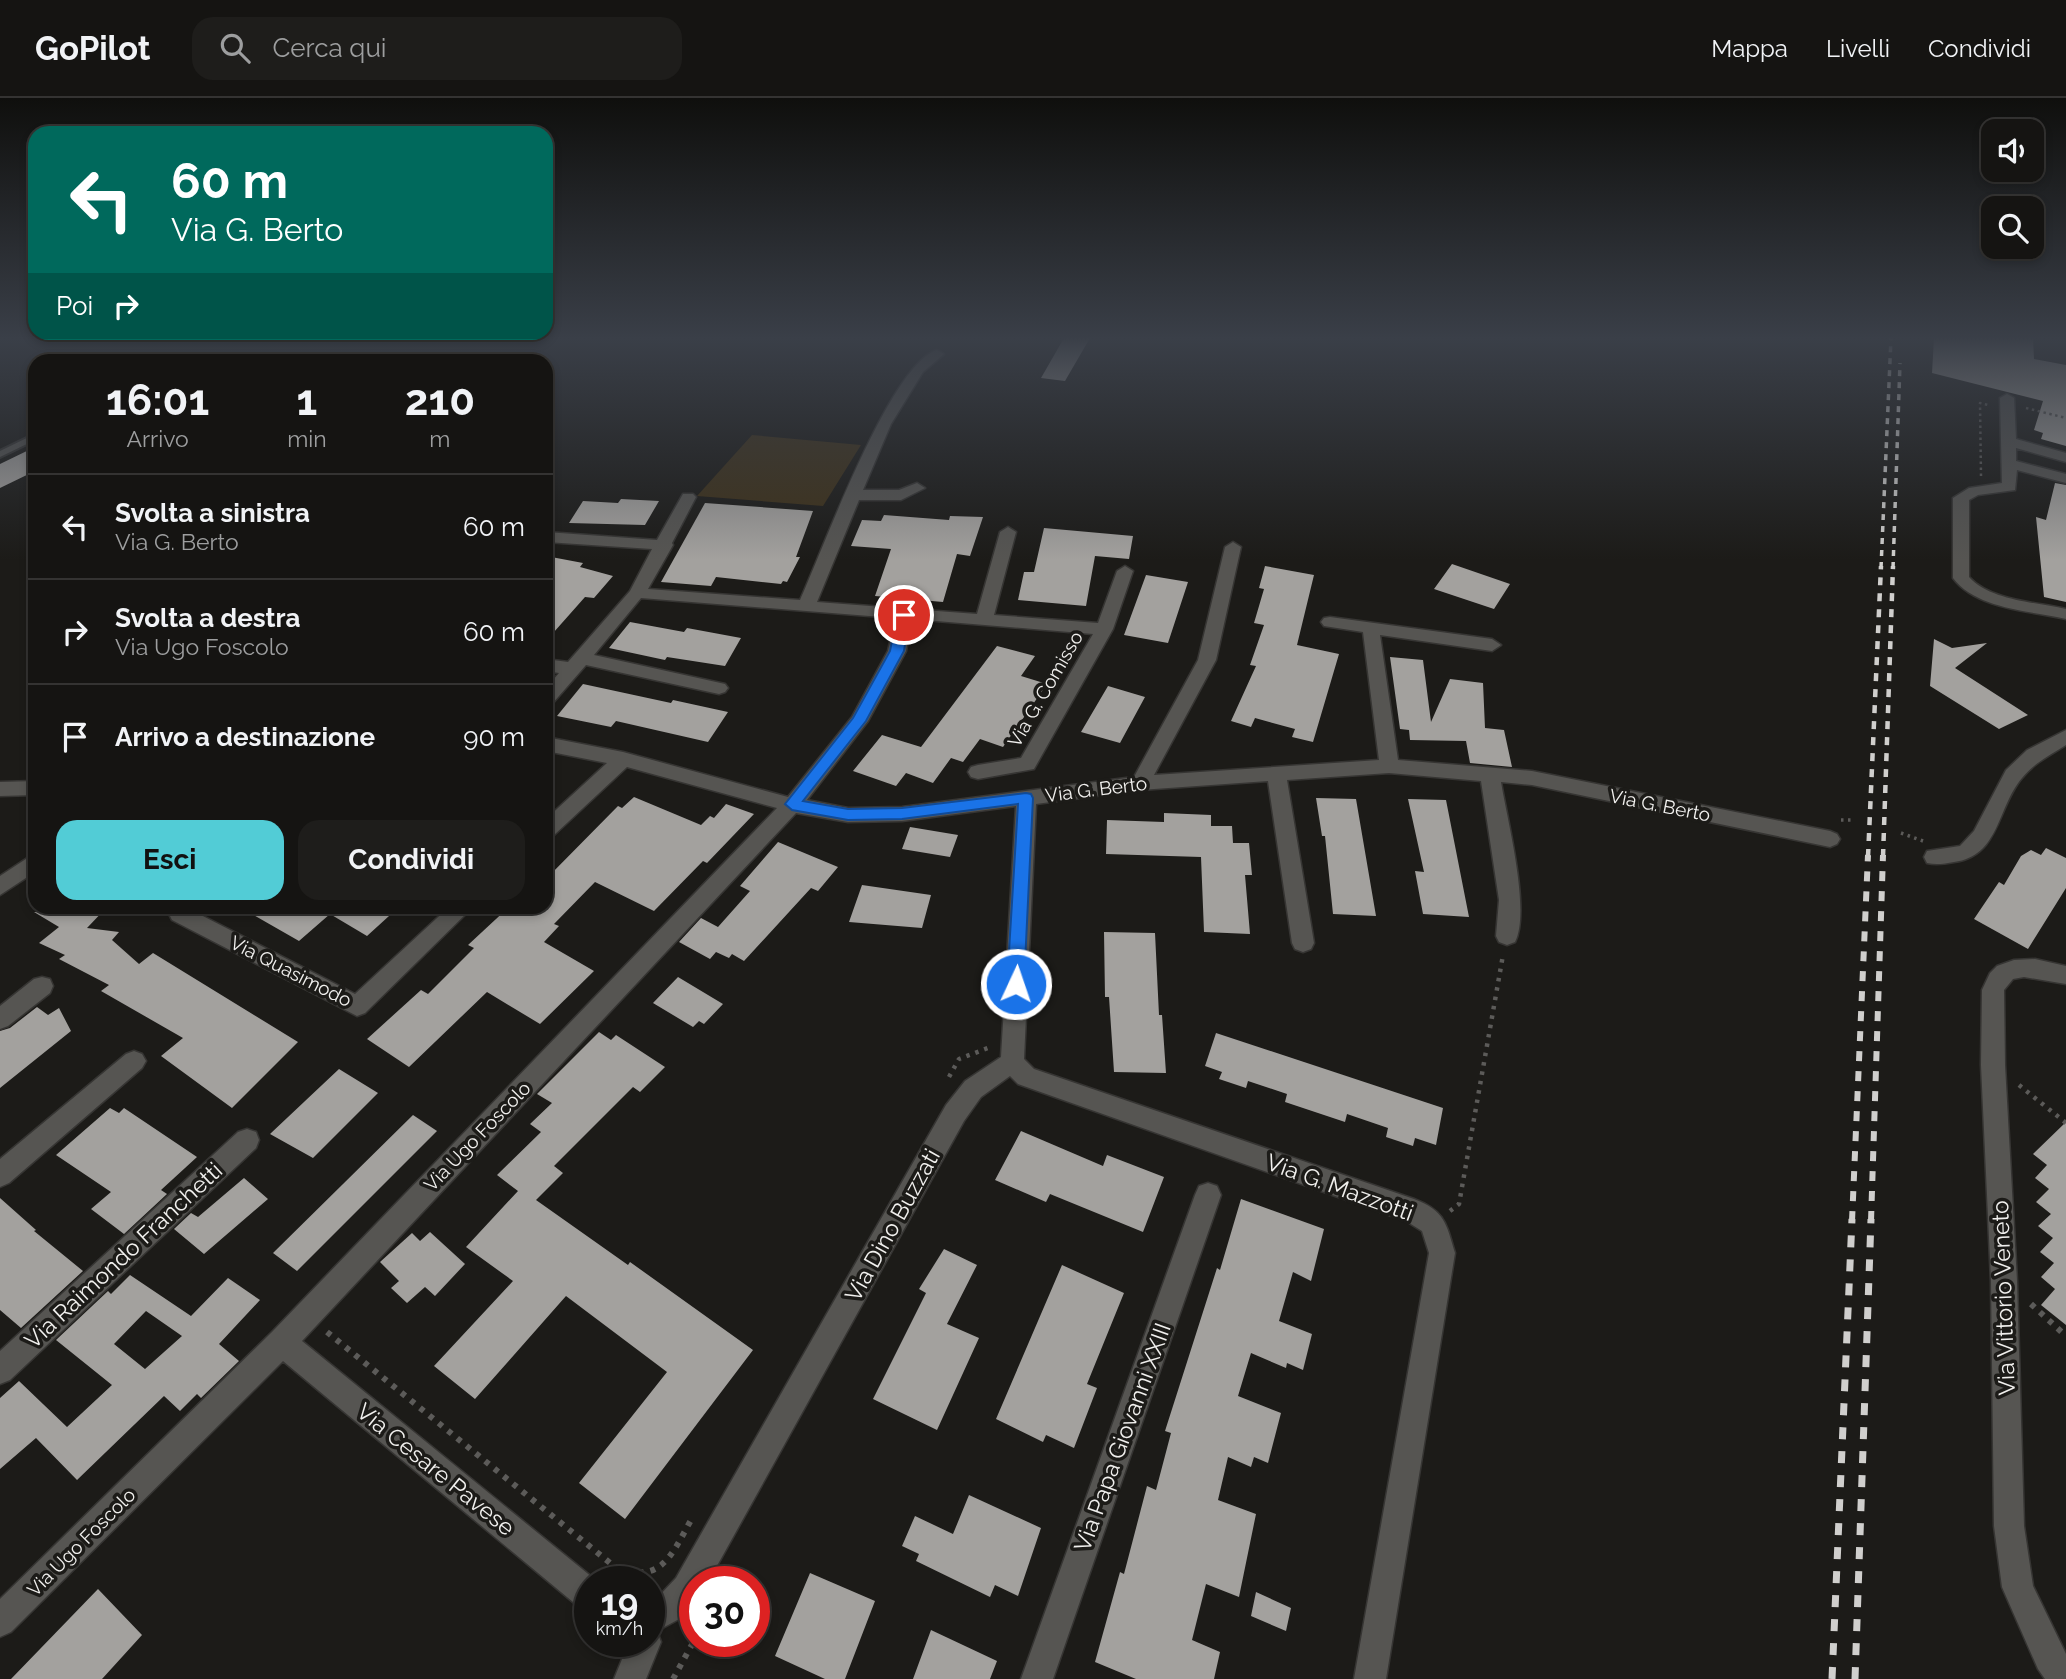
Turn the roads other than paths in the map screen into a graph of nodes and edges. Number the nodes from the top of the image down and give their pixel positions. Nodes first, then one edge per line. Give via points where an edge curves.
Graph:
1 (892, 412) edge
2 (2011, 412) edge
3 (28, 440) edge
4 (2009, 442) junction
5 (0, 454) edge
6 (2066, 457) edge
7 (2010, 464) junction
8 (2066, 479) edge
9 (917, 488) dead end
10 (853, 495) junction
11 (688, 497) dead end
12 (1008, 533) dead end
13 (553, 537) edge
14 (665, 544) junction
15 (1233, 547) dead end
16 (1125, 571) dead end
17 (637, 593) junction
18 (806, 607) junction
19 (2066, 614) edge
20 (904, 615) junction
21 (984, 621) junction
22 (1330, 622) dead end
23 (1371, 628) junction
24 (1104, 629) junction
25 (1492, 645) dead end
26 (577, 664) junction
27 (553, 665) edge
28 (719, 688) dead end
29 (553, 692) edge
30 (2066, 737) edge
31 (553, 745) edge
32 (623, 759) junction
33 (1389, 766) junction
34 (978, 772) dead end
35 (1276, 773) junction
36 (1490, 774) junction
37 (1140, 783) junction
38 (28, 788) edge
39 (0, 789) edge
40 (1026, 798) junction
41 (792, 804) junction
42 (553, 824) edge
43 (1830, 839) dead end
44 (1934, 857) dead end
45 (28, 866) edge
46 (0, 887) edge
47 (181, 914) edge
48 (455, 914) edge
49 (1507, 936) road end
50 (1303, 943) dead end
51 (2066, 975) edge
52 (42, 986) dead end
53 (0, 1018) edge
54 (134, 1061) dead end
55 (1012, 1062) junction
56 (247, 1140) dead end
57 (0, 1175) edge
58 (1208, 1195) dead end
59 (282, 1342) junction
60 (0, 1370) edge
61 (574, 1583) edge
62 (665, 1610) edge
63 (0, 1622) edge
64 (639, 1657) edge
65 (630, 1679) edge
66 (1037, 1679) edge
67 (1370, 1679) edge
68 (2065, 1679) edge

1 - 10 street
2 - 4 street
3 - 5 lane
4 - 6 street
4 - 7 street
7 - 8 street
7 - 19 street via 2010,487 1974,491 1961,498 1961,579 1982,593
9 - 10 street via 901,495
10 - 18 street
11 - 14 street
12 - 21 street
13 - 14 street
14 - 17 street
15 - 37 street via 1207,660
16 - 24 street, Via G. Comisso
17 - 18 street, Via G. Comisso
17 - 26 street
18 - 20 street, Via G. Comisso
20 - 21 street, Via G. Comisso
20 - 41 street, Via Ugo Foscolo via 897,651 859,721
21 - 24 street, Via G. Comisso
22 - 23 street
23 - 25 street
23 - 33 street
24 - 34 street, Via G. Comisso via 1027,765
26 - 27 street
26 - 28 street
26 - 29 street
30 - 44 street via 2034,755 2013,775 1982,836 1966,853
31 - 32 street, Via G. Berto
32 - 41 street, Via G. Berto
32 - 42 street
33 - 35 street, Via G. Berto
33 - 36 street, Via G. Berto
35 - 37 street, Via G. Berto
35 - 50 street
36 - 43 street, Via G. Berto
36 - 49 street via 1510,900
37 - 40 street, Via G. Berto
38 - 39 street
40 - 41 street, Via G. Berto via 902,814 848,814
40 - 55 street
41 - 59 street, Via Ugo Foscolo
45 - 46 street
47 - 48 street, Via Quasimodo via 357,1006
51 - 68 street, Via Vittorio Veneto via 2026,967 2007,971 1996,979 1993,990 2009,1526 2018,1587 2049,1658
52 - 53 street
54 - 57 street
55 - 62 street, Via Dino Buzzati via 973,1089 955,1113 687,1589
55 - 67 street, Via G. Mazzotti via 1026,1077 1414,1211 1433,1223 1442,1253
56 - 60 street, Via Raimondo Franchetti
58 - 66 street, Via Papa Giovanni XXIII
59 - 61 street, Via Cesare Pavese
59 - 63 street, Via Ugo Foscolo
64 - 65 street

